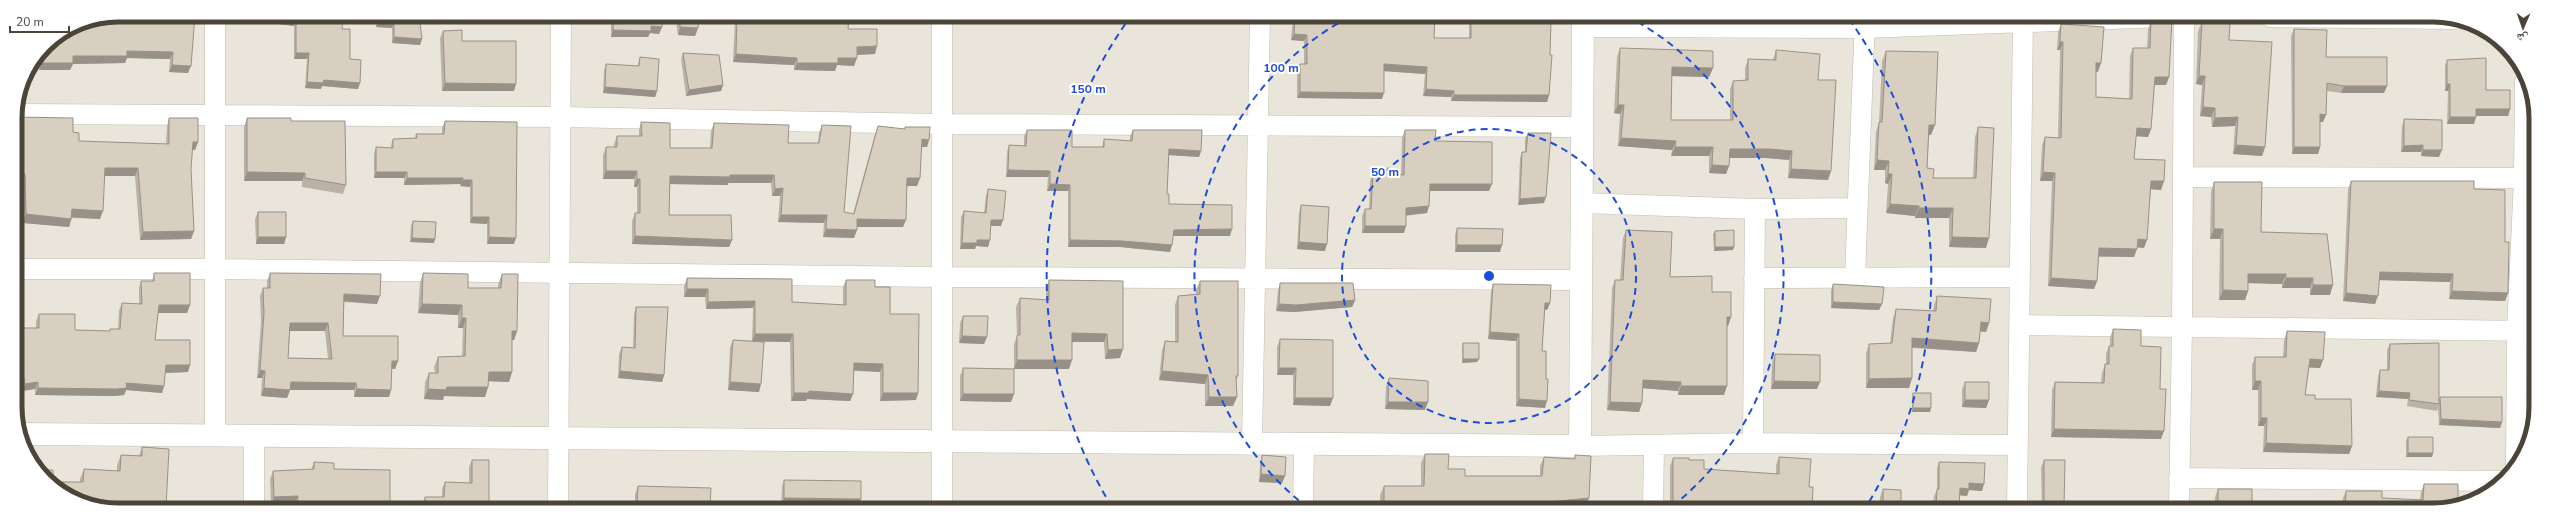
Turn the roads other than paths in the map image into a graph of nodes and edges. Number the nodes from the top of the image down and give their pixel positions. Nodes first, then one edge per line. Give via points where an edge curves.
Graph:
1 (215, 22) edge
2 (561, 22) edge
3 (942, 22) edge
4 (1260, 22) edge
5 (1583, 22) edge
6 (1865, 22) edge
7 (2023, 22) edge
8 (2184, 22) edge
9 (2525, 93) edge
10 (22, 114) edge
11 (216, 116) junction
12 (560, 117) junction
13 (941, 124) junction
14 (1258, 124) junction
15 (1582, 127) junction
16 (2183, 177) junction
17 (2529, 178) edge
18 (1582, 203) junction
19 (1857, 208) junction
20 (1755, 209) junction
21 (215, 268) junction
22 (22, 269) edge
23 (560, 272) junction
24 (942, 277) junction
25 (1855, 277) junction
26 (2019, 277) junction
27 (1256, 278) junction
28 (1754, 278) junction
29 (1581, 280) junction
30 (2019, 325) junction
31 (2182, 327) junction
32 (2525, 331) edge
33 (26, 434) edge
34 (215, 435) junction
35 (254, 436) junction
36 (559, 438) junction
37 (943, 441) junction
38 (1252, 443) junction
39 (1753, 443) junction
40 (1304, 444) junction
41 (1654, 445) junction
42 (2018, 445) junction
43 (1580, 446) junction
44 (2517, 453) edge
45 (2179, 478) junction
46 (2494, 481) edge
47 (254, 503) edge
48 (558, 503) edge
49 (942, 503) edge
50 (1304, 503) edge
51 (1654, 503) edge
52 (2017, 503) edge
53 (2178, 503) edge

1 - 11 street
2 - 12 street
3 - 13 street
4 - 14 street
5 - 6 street
5 - 15 street
6 - 19 street
7 - 26 street
8 - 16 street
9 - 17 street
10 - 11 street
11 - 12 street
11 - 21 street
12 - 13 street
12 - 23 street
13 - 14 street
13 - 24 street
14 - 15 street
14 - 27 street
15 - 18 street
16 - 17 street
16 - 31 street
17 - 32 street
18 - 20 street
18 - 29 street
19 - 20 street
19 - 25 street
20 - 28 street
21 - 22 street
21 - 23 street
21 - 34 street
23 - 24 street
23 - 36 street
24 - 27 street
24 - 37 street
25 - 26 street
25 - 28 street
26 - 30 street
27 - 29 street
27 - 38 street
28 - 39 street
29 - 43 street
30 - 31 street
30 - 42 street
31 - 32 street
31 - 45 street
32 - 44 street
33 - 34 street
34 - 35 street
35 - 36 street
35 - 47 street
36 - 37 street
36 - 48 street
37 - 38 street
37 - 49 street
38 - 40 street
39 - 41 street
39 - 42 street
40 - 43 street
40 - 50 street
41 - 43 street
41 - 51 street
42 - 52 street
45 - 46 street
45 - 53 street

